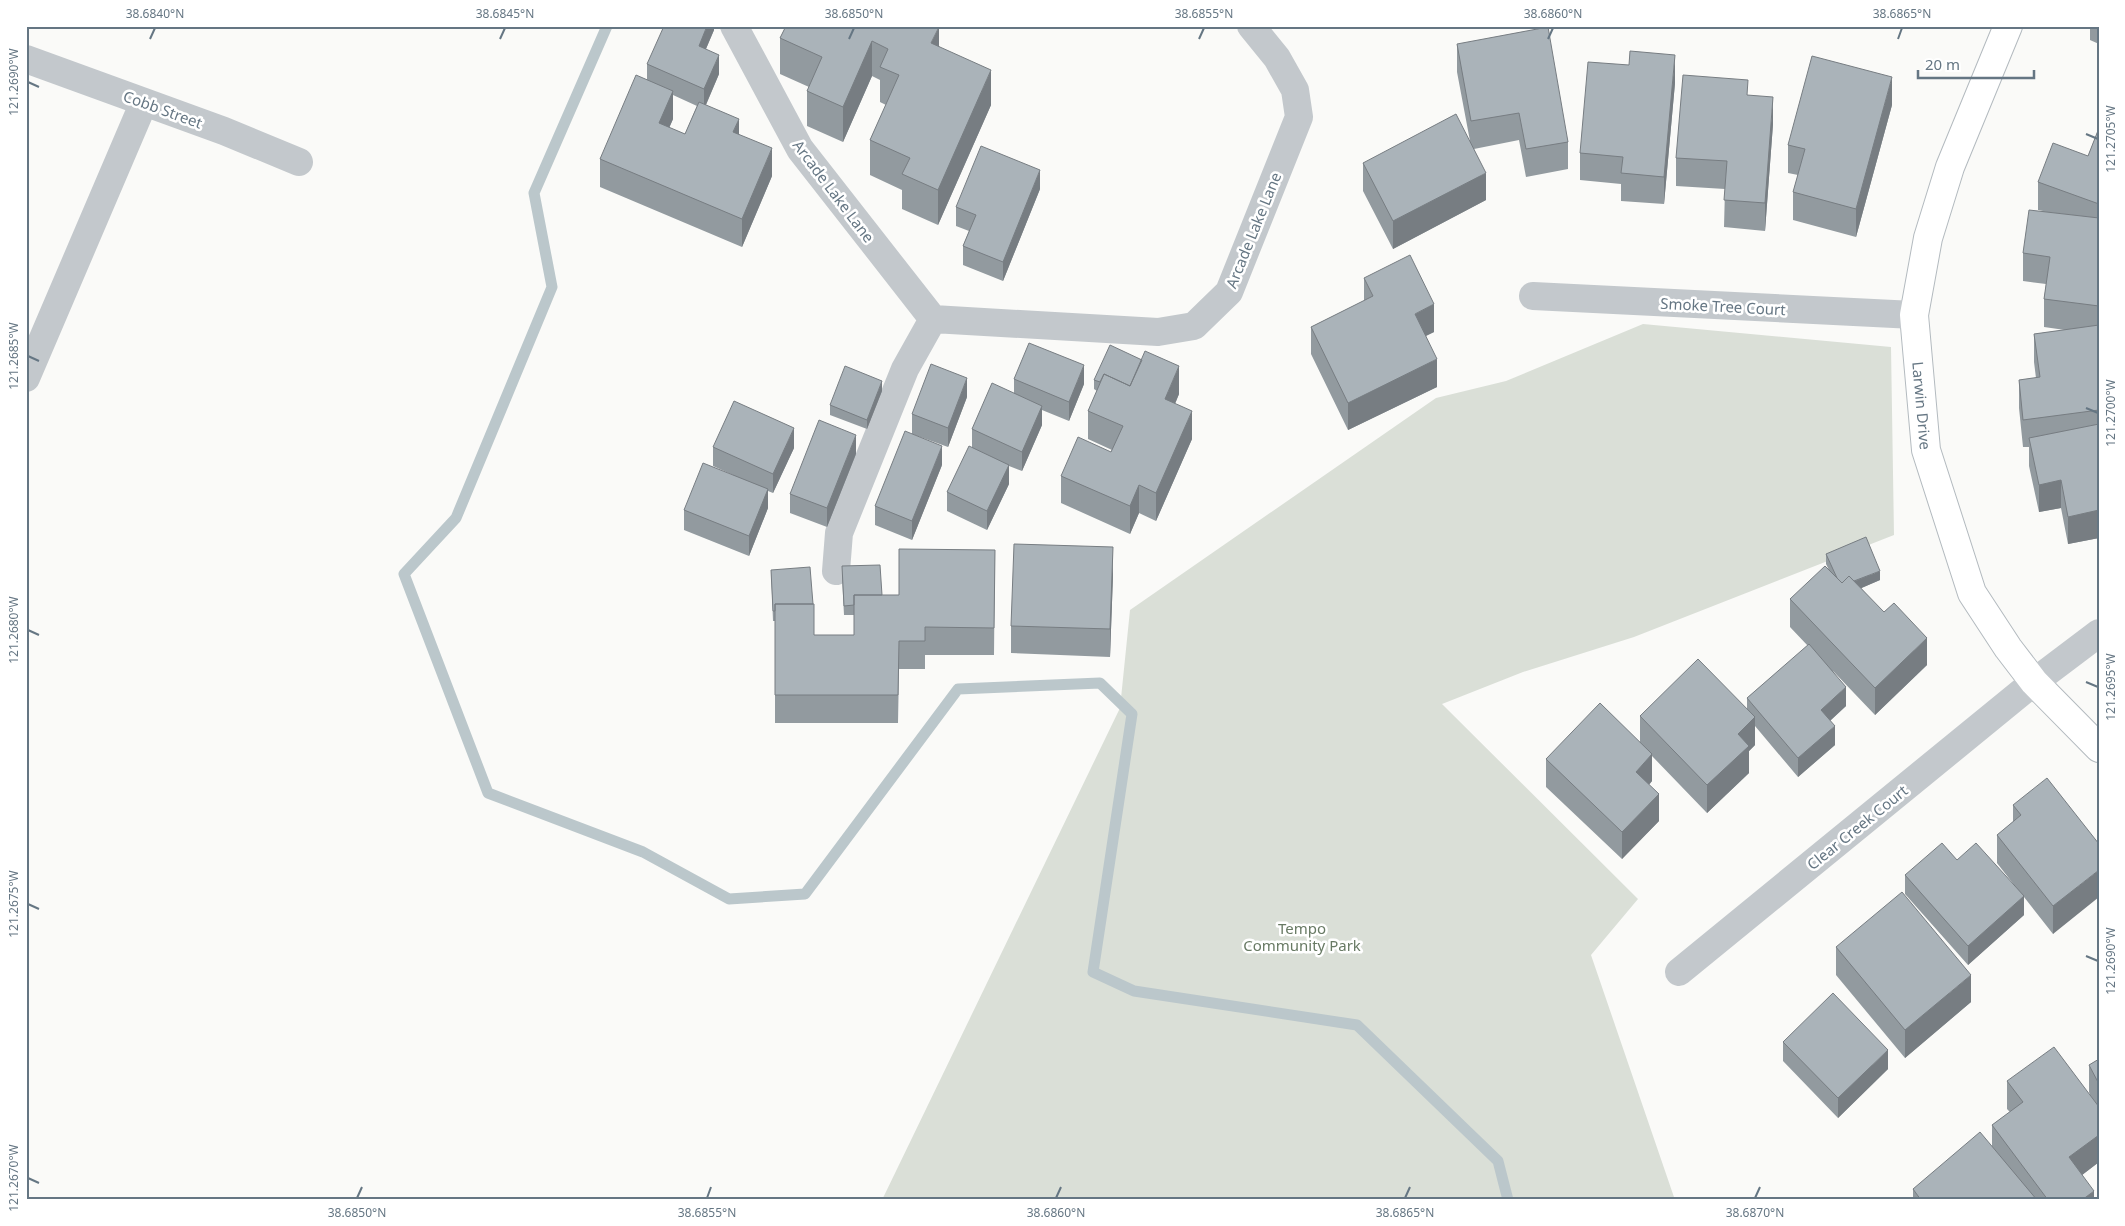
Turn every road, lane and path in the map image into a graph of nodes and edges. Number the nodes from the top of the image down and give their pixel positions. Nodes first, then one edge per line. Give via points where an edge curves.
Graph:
1 (734, 26) edge
2 (1251, 26) edge
3 (2008, 26) edge
4 (26, 59) edge
5 (144, 102) junction
6 (300, 162) dead end
7 (1533, 296) dead end
8 (1914, 316) junction
9 (933, 319) junction
10 (26, 378) edge
11 (836, 571) dead end
12 (2099, 633) edge
13 (2034, 682) junction
14 (2099, 748) edge
15 (1679, 972) dead end

1 - 9 street, Arcade Lake Lane via 800,149
2 - 9 street, Arcade Lake Lane via 1277,58 1295,90 1299,116 1229,292 1194,326 1158,332
3 - 8 street, Larwin Drive via 1950,167 1928,238
4 - 5 street, Cobb Street
5 - 6 street, Cobb Street
5 - 10 street
7 - 8 street, Smoke Tree Court
8 - 13 street, Larwin Drive via 1926,450 1972,593
9 - 11 street via 905,369 839,533
12 - 13 street, Clear Creek Court
13 - 14 street, Larwin Drive
13 - 15 street, Clear Creek Court

